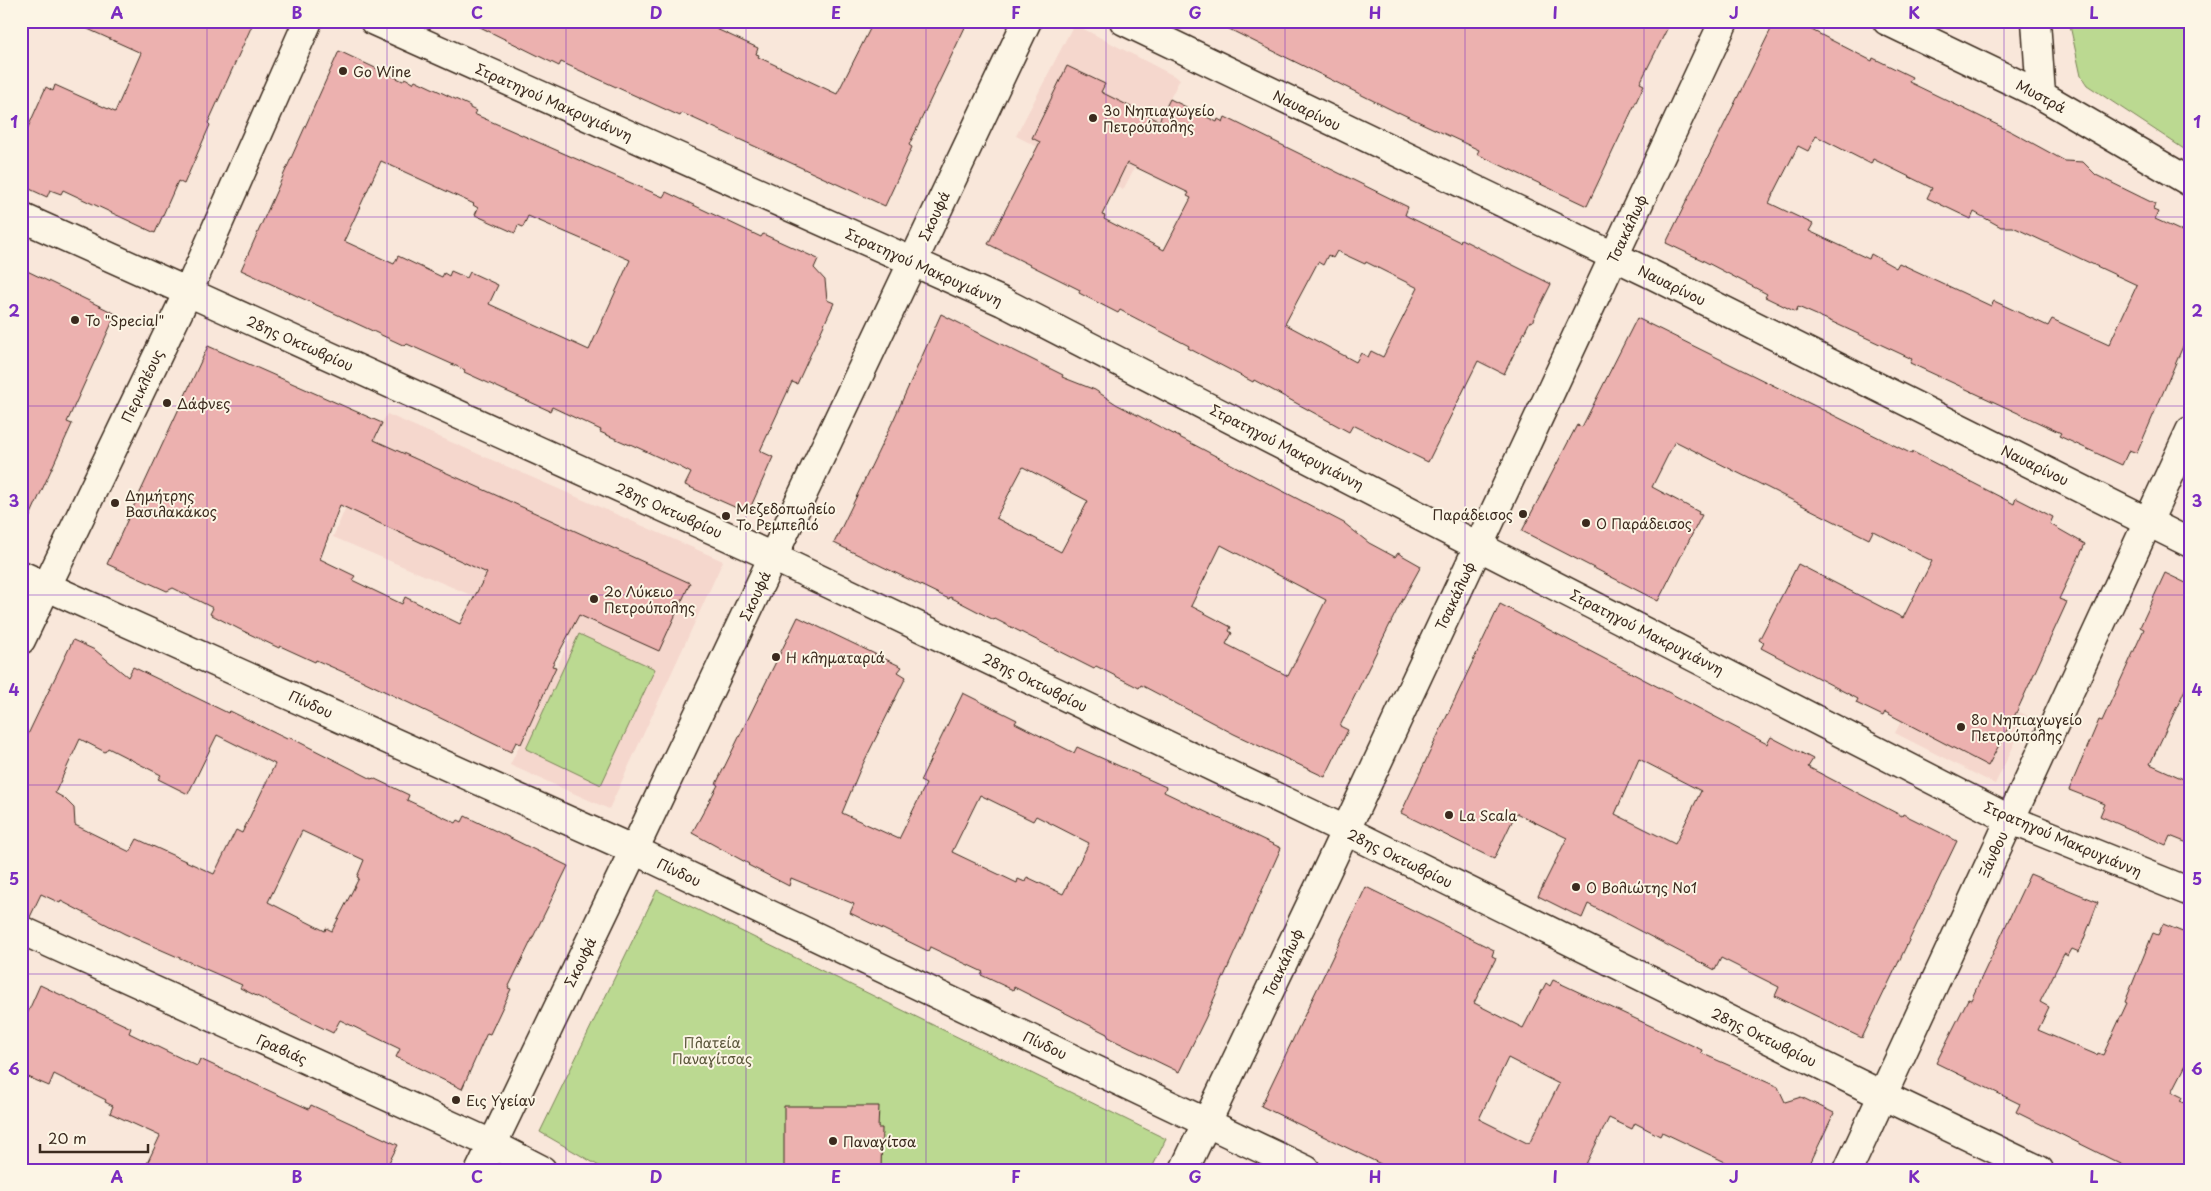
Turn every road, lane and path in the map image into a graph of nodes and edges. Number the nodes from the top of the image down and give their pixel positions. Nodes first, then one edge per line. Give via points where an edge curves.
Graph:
1 (308, 21) edge
2 (374, 21) edge
3 (1027, 21) edge
4 (1124, 21) edge
5 (1724, 21) edge
6 (1887, 21) edge
7 (2034, 23) edge
8 (2041, 95) junction
9 (2190, 182) edge
10 (21, 217) edge
11 (1614, 258) junction
12 (913, 261) junction
13 (188, 292) junction
14 (2190, 431) edge
15 (2149, 522) junction
16 (2190, 543) edge
17 (1478, 545) junction
18 (773, 557) junction
19 (21, 574) edge
20 (47, 586) junction
21 (21, 640) edge
22 (2009, 819) junction
23 (1345, 830) junction
24 (634, 850) junction
25 (2190, 892) edge
26 (21, 930) edge
27 (1882, 1095) junction
28 (1207, 1122) junction
29 (492, 1144) junction
30 (480, 1170) edge
31 (542, 1170) edge
32 (1184, 1170) edge
33 (1306, 1170) edge
34 (1848, 1170) edge
35 (2039, 1170) edge

1 - 13 street, Περικλέους
2 - 12 street, Στρατηγού Μακρυγιάννη
3 - 12 street, Σκουφά
4 - 11 street, Ναυαρίνου
5 - 11 street, Τσακάλωφ
6 - 8 street, Μυστρά
7 - 8 street
8 - 9 street, Μυστρά
10 - 13 street, 28ης Οκτωβρίου
11 - 15 street, Ναυαρίνου
11 - 17 street, Τσακάλωφ
12 - 17 street, Στρατηγού Μακρυγιάννη via 1012,307
12 - 18 street, Σκουφά
13 - 18 street, 28ης Οκτωβρίου
13 - 20 street, Περικλέους
14 - 15 street, Ξάνθου
15 - 16 street, Ναυαρίνου
15 - 22 street, Ξάνθου
17 - 22 street, Στρατηγού Μακρυγιάννη
17 - 23 street, Τσακάλωφ
18 - 23 street, 28ης Οκτωβρίου
18 - 24 street, Σκουφά
19 - 20 street, Πίνδου
20 - 21 street, Περικλέους
20 - 24 street, Πίνδου
22 - 25 street, Στρατηγού Μακρυγιάννη
22 - 27 street, Ξάνθου
23 - 27 street, 28ης Οκτωβρίου
23 - 28 street, Τσακάλωφ
24 - 28 street, Πίνδου
24 - 29 street, Σκουφά
26 - 29 street, Γραβιάς
27 - 34 street, Ξάνθου
27 - 35 street, 28ης Οκτωβρίου
28 - 32 street, Τσακάλωφ
28 - 33 street, Πίνδου
29 - 30 street, Σκουφά
29 - 31 street, Γραβιάς

